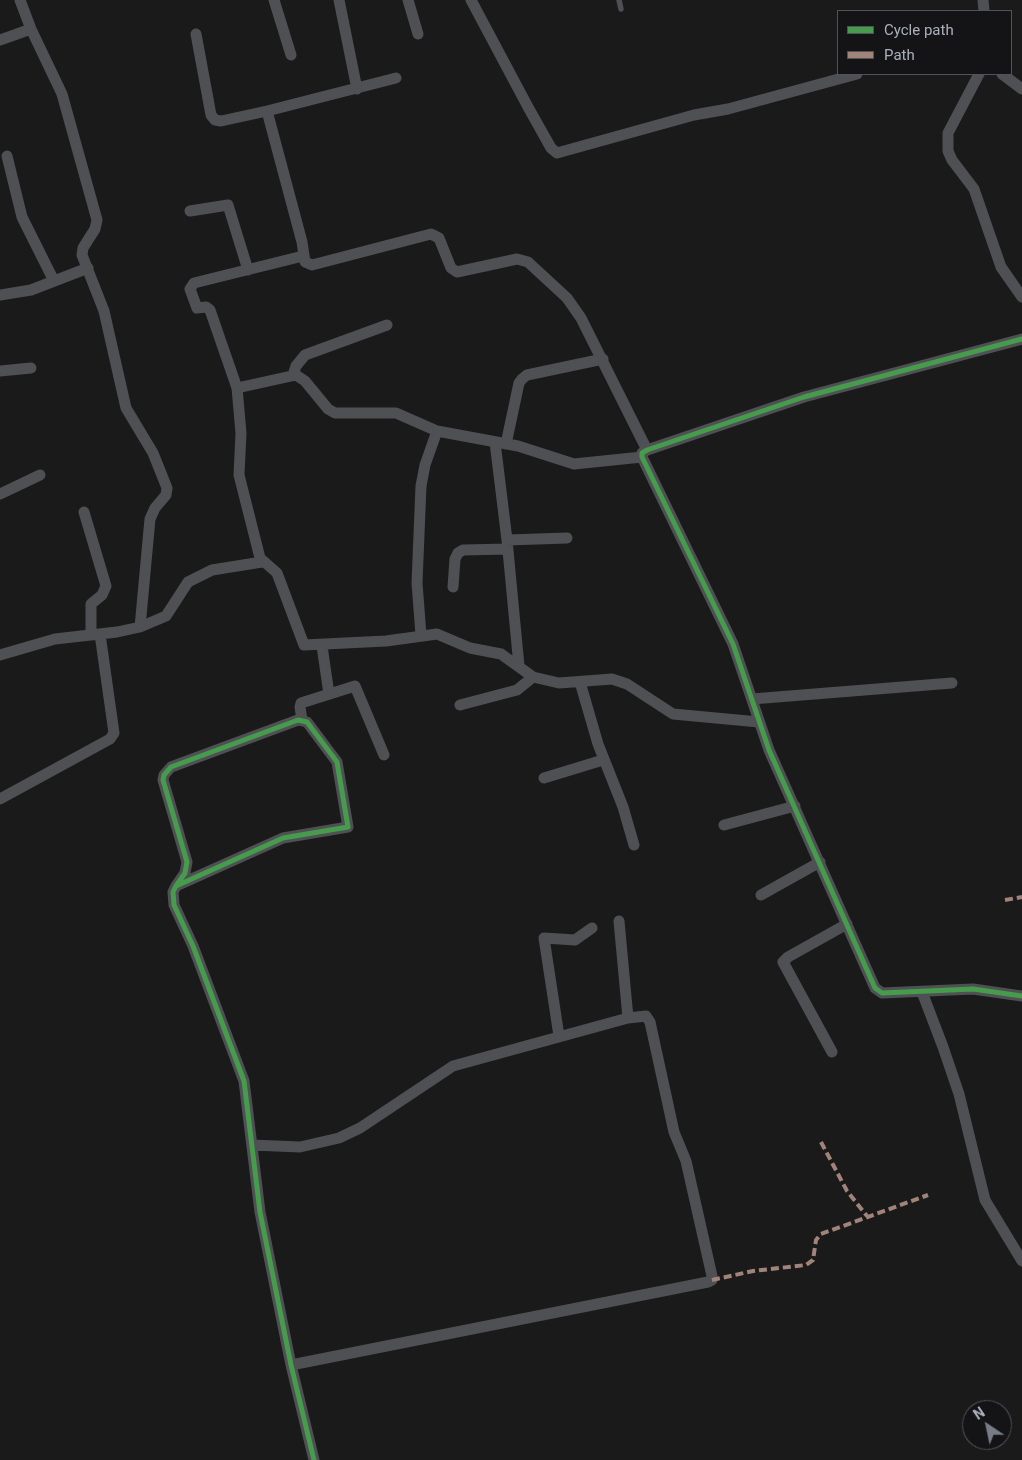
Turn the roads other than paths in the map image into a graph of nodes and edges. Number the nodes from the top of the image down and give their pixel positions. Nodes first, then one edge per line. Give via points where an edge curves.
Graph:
1 (20, 0) edge
2 (274, 0) edge
3 (339, 0) edge
4 (408, 0) edge
5 (471, 0) edge
6 (619, 0) edge
7 (621, 9) dead end
8 (31, 29) junction
9 (196, 34) dead end
10 (418, 34) dead end
11 (0, 40) edge
12 (291, 55) dead end
13 (854, 75) edge
14 (978, 75) edge
15 (1003, 75) edge
16 (396, 78) dead end
17 (357, 89) junction
18 (1022, 90) edge
19 (267, 111) junction
20 (7, 156) dead end
21 (190, 211) dead end
22 (303, 256) junction
23 (88, 268) junction
24 (248, 270) junction
25 (54, 281) junction
26 (0, 295) edge
27 (1022, 297) edge
28 (387, 325) dead end
29 (1022, 339) edge
30 (603, 359) junction
31 (31, 368) dead end
32 (0, 371) edge
33 (293, 375) junction
34 (237, 388) junction
35 (437, 431) junction
36 (500, 443) junction
37 (644, 453) junction
38 (40, 475) dead end
39 (0, 494) edge
40 (84, 512) dead end
41 (567, 538) dead end
42 (508, 545) junction
43 (262, 562) junction
44 (453, 587) dead end
45 (140, 627) junction
46 (96, 634) junction
47 (421, 635) junction
48 (322, 646) junction
49 (0, 655) edge
50 (519, 666) junction
51 (533, 677) junction
52 (580, 682) junction
53 (952, 683) dead end
54 (329, 694) junction
55 (752, 699) junction
56 (460, 705) dead end
57 (302, 720) junction
58 (759, 722) junction
59 (384, 756) dead end
60 (604, 760) junction
61 (544, 778) dead end
62 (0, 799) edge
63 (795, 806) junction
64 (724, 825) dead end
65 (634, 845) dead end
66 (820, 862) junction
67 (176, 886) junction
68 (761, 896) dead end
69 (619, 921) dead end
70 (847, 924) junction
71 (592, 928) dead end
72 (922, 992) junction
73 (1022, 996) edge
74 (628, 1018) junction
75 (558, 1036) junction
76 (832, 1052) dead end
77 (252, 1146) junction
78 (1022, 1261) edge
79 (291, 1365) junction
80 (314, 1460) edge

1 - 8 street
2 - 12 street
3 - 17 street
4 - 10 street
5 - 13 street via 551,148 557,153
6 - 7 lane
8 - 11 street
8 - 23 street via 62,94 97,220 82,251
9 - 19 street via 211,115 215,120
14 - 27 street via 948,133 948,151 974,189 1001,267
15 - 18 street
16 - 17 street
17 - 19 street
19 - 22 street
20 - 25 street via 22,217
21 - 24 street via 228,205
22 - 24 street
22 - 30 street via 305,262 312,265 431,234 439,238 451,268 457,272 523,260 534,266 574,306
23 - 25 street
23 - 45 street via 108,325 126,408 153,453 167,488 150,519
24 - 34 street via 194,283 190,289 197,308 210,310
25 - 26 street via 30,290
28 - 33 street via 305,355
29 - 37 street via 804,397
30 - 36 street via 522,378
30 - 37 street
31 - 32 street
33 - 34 street
33 - 35 street via 301,377 331,412 396,413
34 - 43 street via 241,433 239,475
35 - 36 street
35 - 47 street via 421,486 418,576
36 - 37 street via 574,464
36 - 42 street
37 - 55 street via 733,644
38 - 39 street
40 - 46 street via 106,586 102,595 91,604
41 - 42 street
42 - 44 street via 463,550 455,559
42 - 50 street
43 - 45 street via 212,570 188,582 166,616
43 - 48 street via 276,573 301,641 304,645
45 - 46 street
46 - 49 street via 55,639
46 - 62 street via 114,734
47 - 48 street
47 - 50 street via 437,634 470,648 494,652
48 - 54 street
50 - 51 street
51 - 52 street via 559,683
51 - 56 street via 517,690
52 - 58 street via 620,681 665,711 682,717
52 - 60 street
53 - 55 street
54 - 57 street via 300,705
54 - 59 street via 353,686 357,688
55 - 58 street
57 - 67 street via 166,771 164,787 187,862
57 - 67 street via 336,758 348,827 283,838
58 - 63 street
60 - 61 street
60 - 65 street via 623,806
63 - 64 street
63 - 66 street
66 - 68 street
66 - 70 street
67 - 77 street via 174,905 238,1063
69 - 74 street
70 - 72 street via 875,988 882,993
70 - 76 street via 783,962
71 - 75 street via 575,940 547,936 544,940
72 - 73 street via 973,989
72 - 78 street via 965,1118 985,1200
74 - 75 street
74 - 79 street via 643,1016 650,1022 674,1132 690,1174 712,1280
75 - 77 street via 453,1066 360,1128 339,1138 300,1147
77 - 79 street via 260,1212
79 - 80 street

